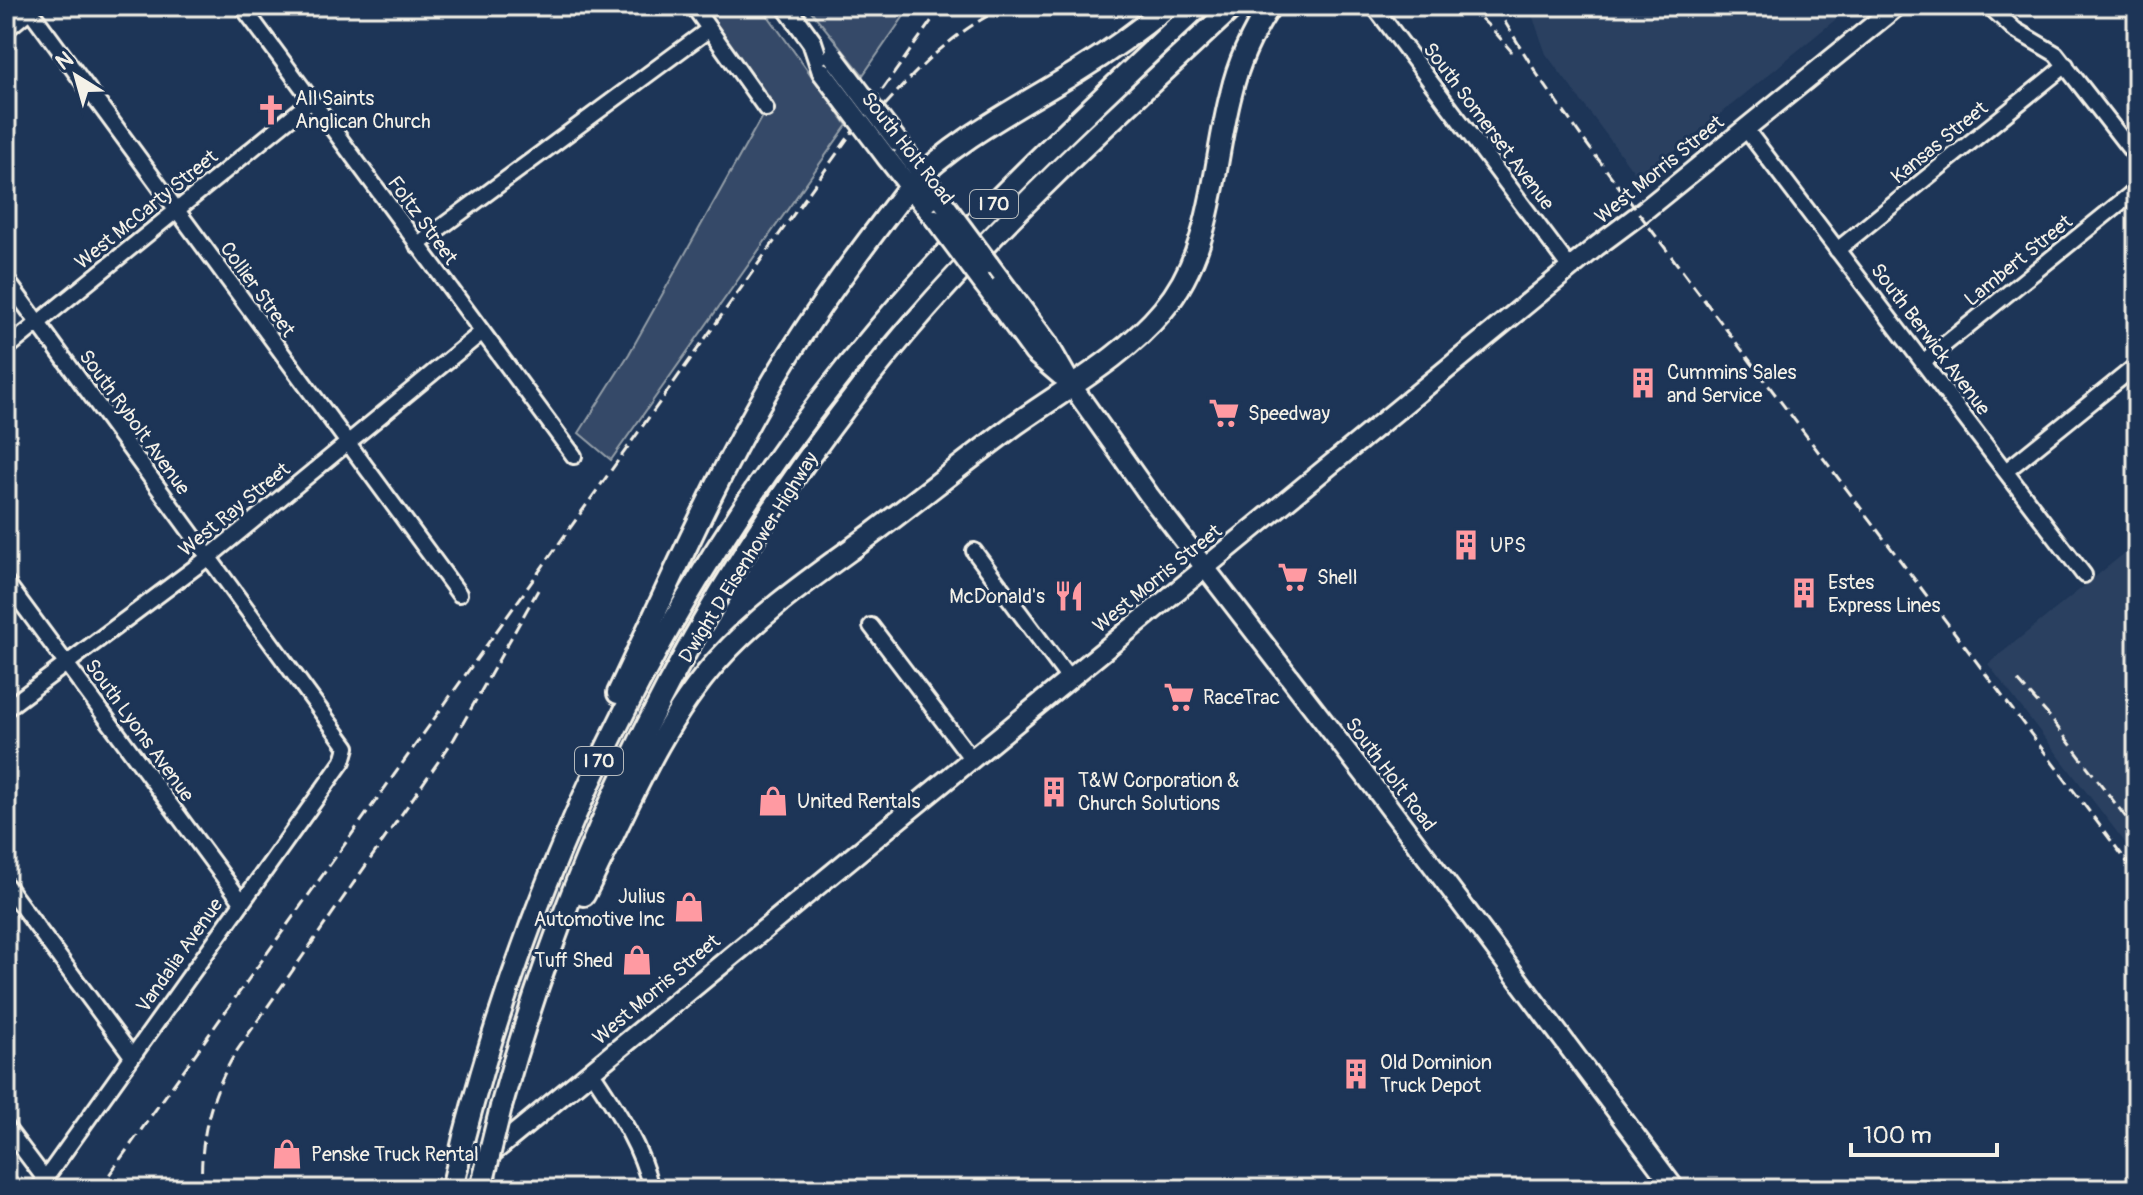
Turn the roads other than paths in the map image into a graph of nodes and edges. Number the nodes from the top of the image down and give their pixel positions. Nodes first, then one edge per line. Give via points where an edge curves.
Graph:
1 (242, 6) edge
2 (693, 6) edge
3 (786, 6) edge
4 (1168, 6) edge
5 (1199, 6) edge
6 (1234, 6) edge
7 (1270, 6) edge
8 (1897, 6) edge
9 (1989, 6) edge
10 (31, 7) edge
11 (1376, 9) dead end
12 (6, 30) edge
13 (708, 30) junction
14 (827, 64) junction
15 (2066, 65) junction
16 (311, 101) junction
17 (766, 109) dead end
18 (1745, 128) junction
19 (2137, 158) edge
20 (916, 180) junction
21 (2137, 189) edge
22 (176, 210) junction
23 (417, 245) junction
24 (1837, 250) junction
25 (1570, 268) junction
26 (6, 279) edge
27 (38, 323) junction
28 (481, 333) junction
29 (6, 349) edge
30 (1923, 362) junction
31 (2137, 365) edge
32 (1072, 386) junction
33 (347, 443) junction
34 (574, 456) dead end
35 (2006, 471) junction
36 (974, 551) dead end
37 (209, 557) junction
38 (1204, 567) junction
39 (2084, 575) dead end
40 (6, 582) edge
41 (459, 594) dead end
42 (871, 626) dead end
43 (66, 664) junction
44 (1069, 679) junction
45 (6, 709) edge
46 (346, 744) joint
47 (971, 758) junction
48 (567, 832) junction
49 (6, 885) edge
50 (242, 902) junction
51 (536, 990) junction
52 (132, 1056) junction
53 (591, 1071) junction
54 (6, 1127) edge
55 (41, 1184) edge
56 (450, 1189) edge
57 (481, 1189) edge
58 (651, 1189) edge
59 (1675, 1189) edge

1 - 16 street, Foltz Street
2 - 13 street
3 - 14 main road, South Holt Road
4 - 20 highway
5 - 48 highway, Dwight D Eisenhower Highway / I 70 via 950,248 806,419 666,632
6 - 51 highway, Dwight D Eisenhower Highway / I 70 via 952,281 813,452 728,581 655,709 584,864
7 - 32 highway via 1231,90 1204,232 1186,276 1141,333
8 - 18 main road, West Morris Street
9 - 15 street
10 - 12 street
10 - 22 street, Collier Street
11 - 25 street, South Somerset Avenue
13 - 17 street
13 - 23 street
14 - 20 main road, South Holt Road, bridge via 898,142
14 - 20 main road, South Holt Road, bridge via 887,158
15 - 19 street
15 - 24 street, Kansas Street
16 - 22 street, West McCarty Street
16 - 23 street, Foltz Street
18 - 24 street, South Berwick Avenue
18 - 25 main road, West Morris Street
20 - 32 main road, South Holt Road, bridge via 991,280 1034,353
20 - 48 highway via 807,325 734,451 616,698
21 - 30 street, Lambert Street
22 - 27 street, West McCarty Street
22 - 33 street, Collier Street
23 - 28 street, Foltz Street
24 - 30 street, South Berwick Avenue
25 - 38 main road, West Morris Street
26 - 27 street, South Rybolt Avenue
27 - 29 street, West McCarty Street
27 - 37 street, South Rybolt Avenue
28 - 33 street, West Ray Street
28 - 34 street, Foltz Street
30 - 35 street, South Berwick Avenue
31 - 35 street
32 - 38 main road, South Holt Road
32 - 51 highway via 779,603 720,658 666,734
33 - 37 street, West Ray Street
33 - 41 street, Collier Street
35 - 39 street, South Berwick Avenue
36 - 44 street
37 - 43 street, West Ray Street
37 - 46 street, South Rybolt Avenue
38 - 44 main road, West Morris Street
38 - 59 main road, South Holt Road
40 - 43 street, South Lyons Avenue
42 - 47 street
43 - 45 street, West Ray Street
43 - 50 street, South Lyons Avenue
44 - 47 main road, West Morris Street
46 - 50 street, Vandalia Avenue via 343,761
47 - 53 main road, West Morris Street
48 - 56 highway, Dwight D Eisenhower Highway / I 70, bridge via 510,978
49 - 52 street
50 - 52 street, Vandalia Avenue
51 - 57 highway, Dwight D Eisenhower Highway / I 70, bridge
52 - 55 street, Vandalia Avenue
53 - 56 main road, West Morris Street
53 - 58 street via 632,1137
54 - 55 street

